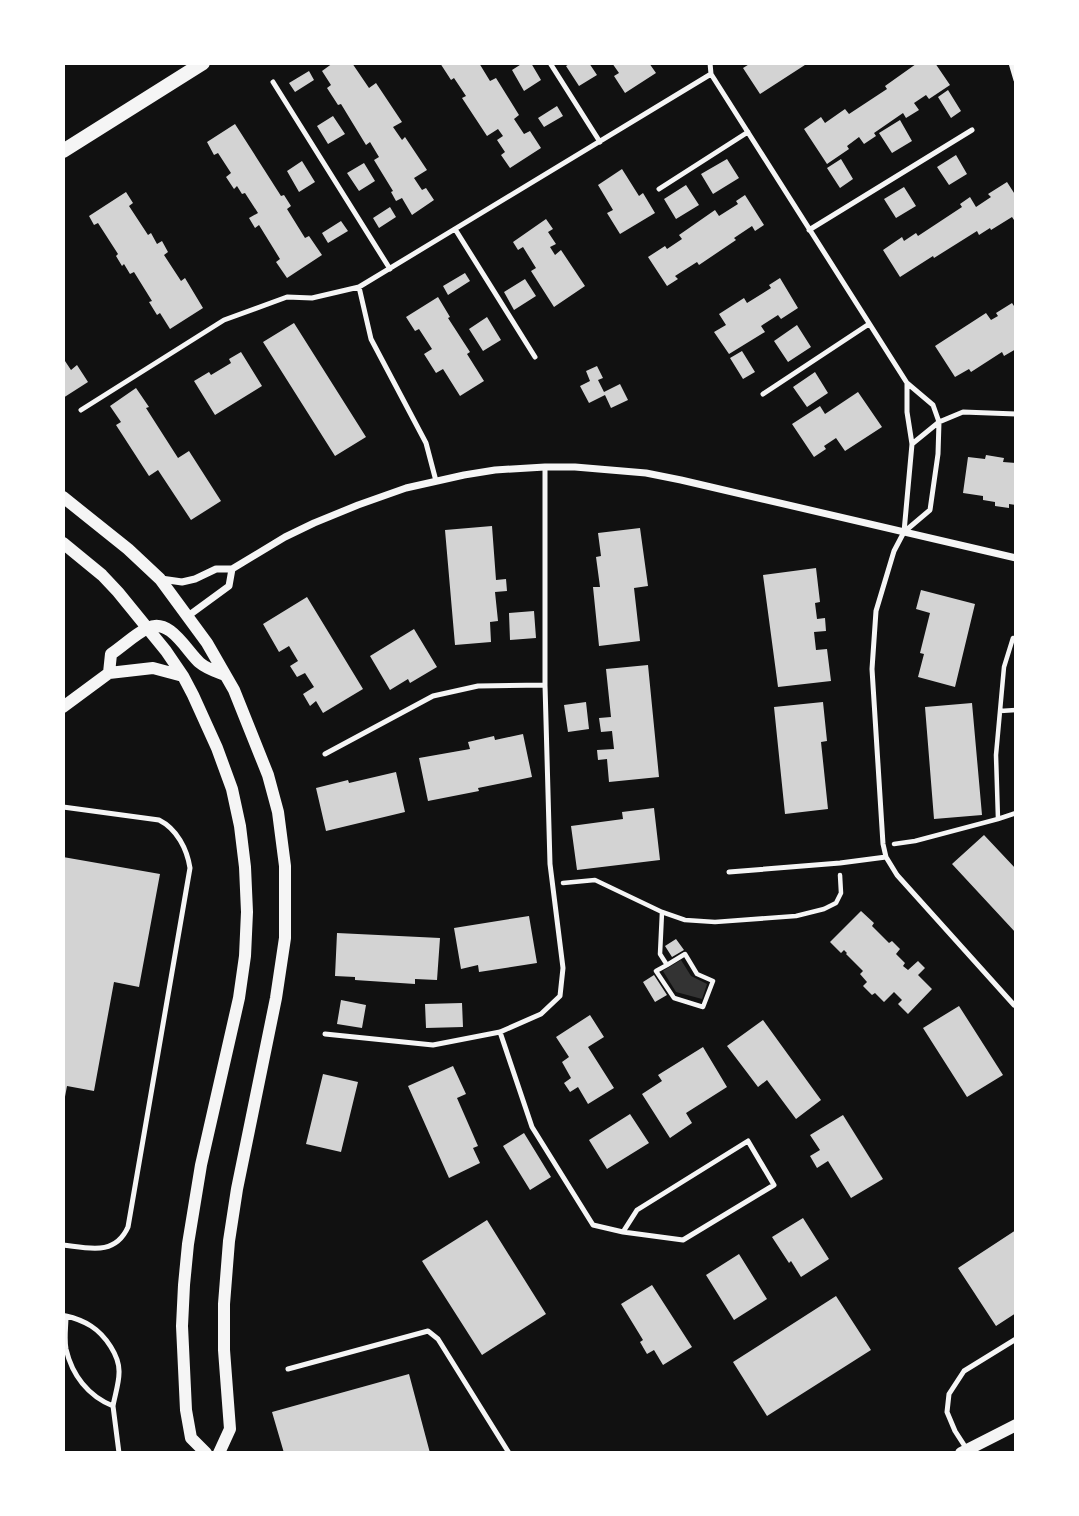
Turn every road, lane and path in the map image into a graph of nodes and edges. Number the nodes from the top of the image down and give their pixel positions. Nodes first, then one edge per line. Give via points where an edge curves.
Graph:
1 (203, 63) edge
2 (550, 63) edge
3 (710, 63) edge
4 (1011, 63) edge
5 (711, 74) junction
6 (1016, 80) edge
7 (273, 82) dead end
8 (972, 130) dead end
9 (748, 132) junction
10 (600, 142) junction
11 (63, 151) edge
12 (659, 189) dead end
13 (455, 229) junction
14 (809, 230) junction
15 (390, 269) junction
16 (359, 287) junction
17 (869, 324) junction
18 (535, 357) dead end
19 (907, 383) junction
20 (763, 394) dead end
21 (81, 410) dead end
22 (1016, 414) edge
23 (939, 422) junction
24 (912, 444) junction
25 (545, 467) junction
26 (436, 481) junction
27 (63, 497) edge
28 (904, 532) junction
29 (63, 543) edge
30 (1016, 558) edge
31 (232, 569) junction
32 (160, 579) junction
33 (188, 616) junction
34 (148, 628) junction
35 (1013, 638) dead end
36 (109, 673) junction
37 (225, 675) junction
38 (183, 676) junction
39 (545, 685) junction
40 (63, 707) edge
41 (1016, 710) edge
42 (1000, 711) junction
43 (325, 754) dead end
44 (63, 807) edge
45 (1016, 813) edge
46 (998, 819) junction
47 (883, 844) junction
48 (886, 857) junction
49 (840, 863) junction
50 (729, 872) dead end
51 (552, 883) junction
52 (662, 912) junction
53 (667, 965) junction
54 (1016, 1003) edge
55 (500, 1032) junction
56 (325, 1034) dead end
57 (623, 1232) junction
58 (63, 1245) edge
59 (64, 1315) edge
60 (1016, 1339) edge
61 (288, 1369) dead end
62 (113, 1406) junction
63 (1016, 1425) edge
64 (966, 1452) edge
65 (119, 1453) edge
66 (206, 1453) edge
67 (219, 1453) edge
68 (509, 1453) edge

1 - 11 main road
2 - 10 lane
3 - 5 lane
4 - 6 lane
5 - 9 lane
5 - 10 lane
7 - 15 lane
8 - 14 lane
9 - 12 lane
9 - 14 lane
10 - 13 lane
13 - 15 lane
13 - 18 lane
14 - 17 lane
15 - 16 lane
16 - 21 lane via 312,298 287,297 224,320
16 - 26 lane via 371,339 426,443
17 - 19 lane
17 - 20 lane
19 - 23 lane via 933,405
19 - 24 lane
22 - 23 lane via 963,412
23 - 24 lane
23 - 28 lane via 930,510
24 - 28 lane
25 - 26 street
25 - 28 street via 658,476
25 - 39 lane
26 - 31 street via 314,523
27 - 32 street
28 - 30 street
28 - 47 lane via 876,611 874,634
29 - 34 street via 102,575
31 - 32 street via 216,569 182,582
31 - 33 street via 229,586
32 - 33 street
33 - 37 street
34 - 36 street via 111,654
34 - 37 street via 165,628 198,662
34 - 38 street
35 - 42 path via 1004,667
36 - 38 street via 153,668
36 - 40 street
37 - 67 street via 268,775 278,812 286,915 276,998 229,1241 224,1350 230,1429
38 - 66 street via 232,789 247,912 239,998 201,1165 184,1286 186,1410 191,1438
39 - 43 lane via 478,686 433,696
39 - 51 lane
41 - 42 path
42 - 46 path
44 - 58 lane via 166,823 178,836 190,868 128,1227 123,1237 108,1247
45 - 46 path
46 - 47 path via 905,844
47 - 48 lane
48 - 49 lane
48 - 54 lane via 897,875
49 - 50 lane
49 - 52 path via 841,893 836,903 824,909 796,916 715,922 685,920
51 - 52 path via 595,880
51 - 55 lane via 563,968 560,996 541,1014
52 - 53 path via 660,954
53 - 53 path via 685,954 697,974 713,981 703,1007 674,998 656,971
55 - 56 lane via 433,1045
55 - 57 lane via 532,1127 593,1225
57 - 57 lane via 683,1240 774,1185 748,1142 637,1210
59 - 62 lane via 66,1348 75,1372 84,1387
59 - 62 lane via 94,1328 117,1359
60 - 64 lane via 964,1371 949,1394 947,1412
61 - 68 lane via 428,1331 438,1339
62 - 65 lane
63 - 64 street

